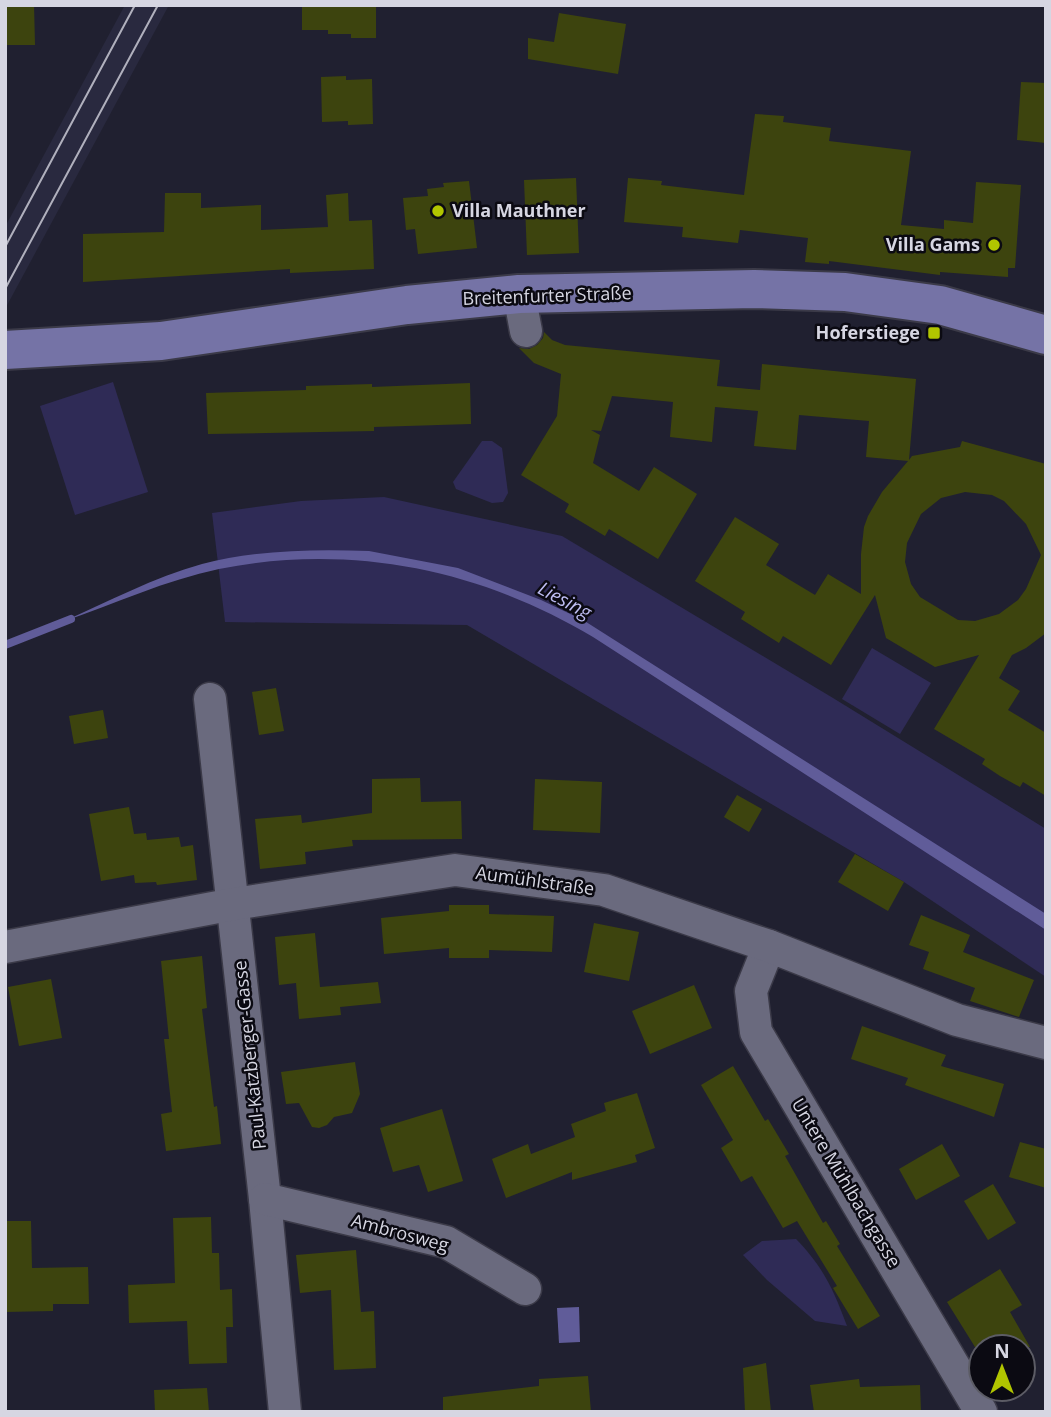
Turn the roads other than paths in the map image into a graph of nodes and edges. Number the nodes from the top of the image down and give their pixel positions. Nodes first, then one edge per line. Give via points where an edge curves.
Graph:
1 (519, 294) junction
2 (526, 331) dead end
3 (1046, 335) edge
4 (5, 350) edge
5 (210, 699) dead end
6 (234, 904) junction
7 (769, 946) junction
8 (5, 947) edge
9 (1046, 1043) edge
10 (265, 1199) junction
11 (525, 1289) dead end
12 (285, 1412) edge
13 (981, 1412) edge

1 - 2 street
1 - 3 main road, Breitenfurter Straße via 754,289 845,292 940,305
1 - 4 main road, Breitenfurter Straße via 407,305 161,341
5 - 6 street, Paul-Katzberger-Gasse
6 - 7 street, Aumühlstraße via 455,870 604,890
6 - 8 street, Aumühlstraße
6 - 10 street, Paul-Katzberger-Gasse
7 - 9 street, Aumühlstraße via 957,1020
7 - 13 street, Untere Mühlbachgasse via 751,991 756,1032
10 - 11 street, Ambrosweg via 446,1242
10 - 12 street, Paul-Katzberger-Gasse

